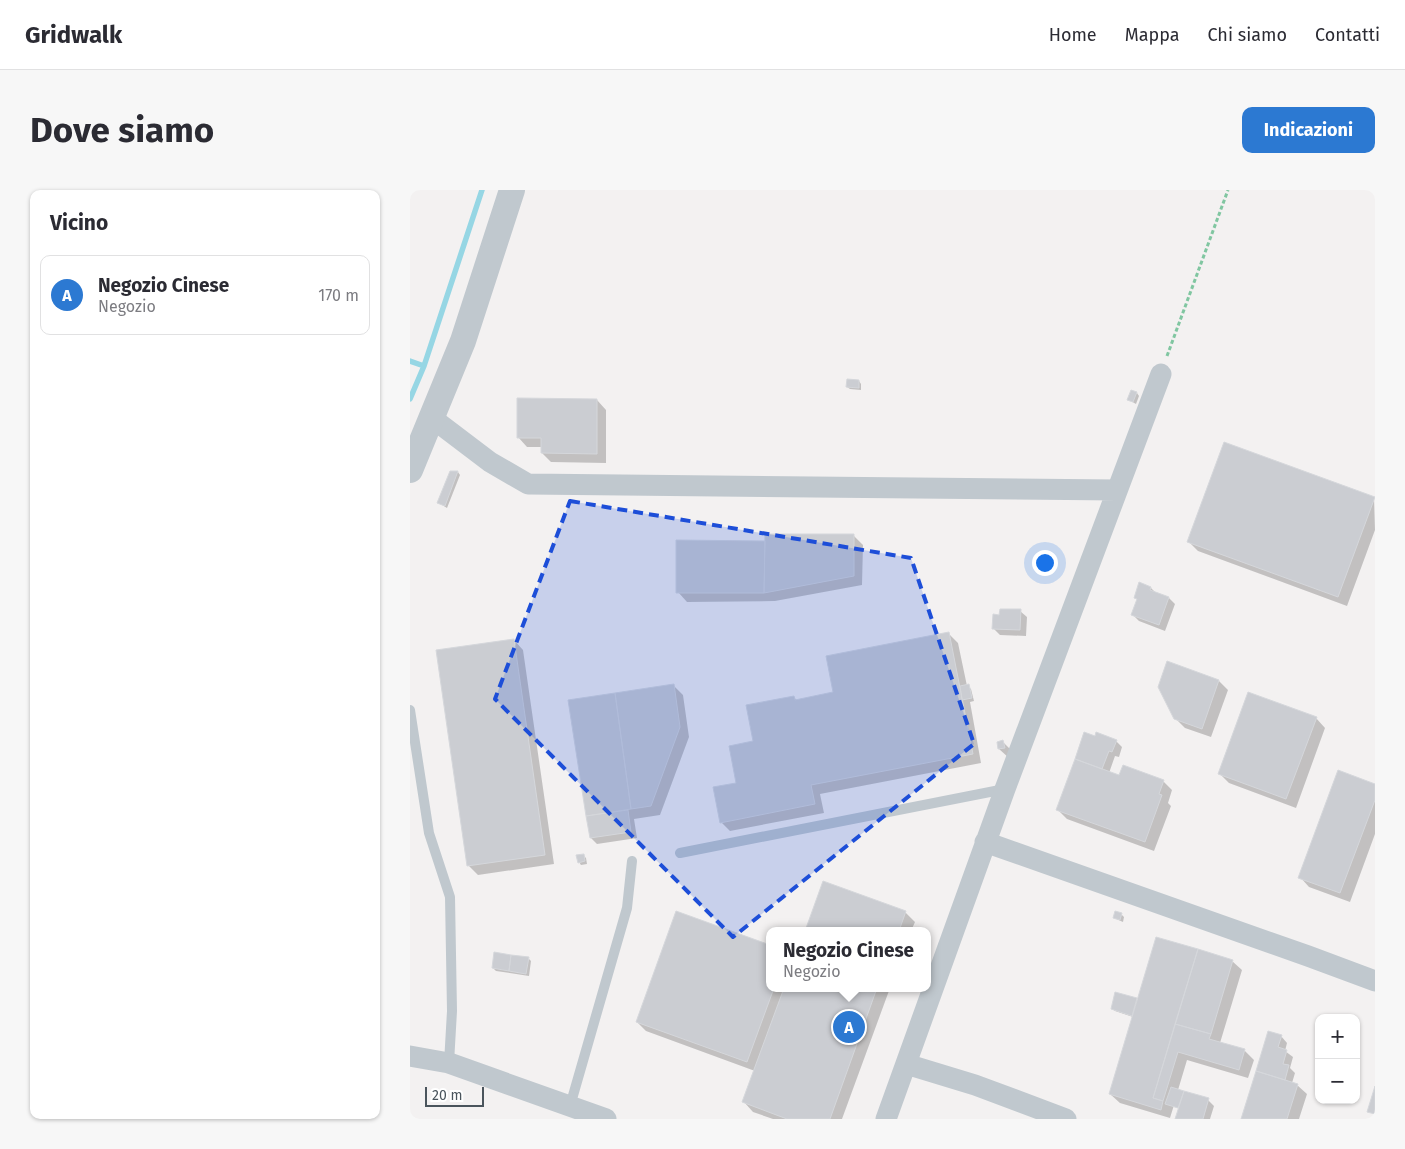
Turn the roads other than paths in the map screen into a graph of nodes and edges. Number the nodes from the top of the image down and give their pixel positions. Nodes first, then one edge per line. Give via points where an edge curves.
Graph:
1 (512, 190) edge
2 (1161, 374) road end
3 (432, 418) junction
4 (410, 470) edge
5 (1117, 490) junction
6 (410, 710) edge
7 (1005, 789) junction
8 (985, 842) junction
9 (680, 853) dead end
10 (632, 862) dead end
11 (1375, 981) edge
12 (410, 1056) edge
13 (449, 1063) junction
14 (906, 1064) junction
15 (570, 1106) junction
16 (606, 1119) edge
17 (886, 1119) edge
18 (1066, 1119) edge

1 - 3 street via 463,341
2 - 5 street
3 - 4 street
3 - 5 street via 490,462 528,484
5 - 7 street
6 - 13 lane via 429,833 450,897 452,1011
7 - 8 street
7 - 9 lane
8 - 11 street
8 - 14 street
10 - 15 lane via 627,908
12 - 13 street
13 - 15 street
14 - 17 street
14 - 18 street
15 - 16 street

